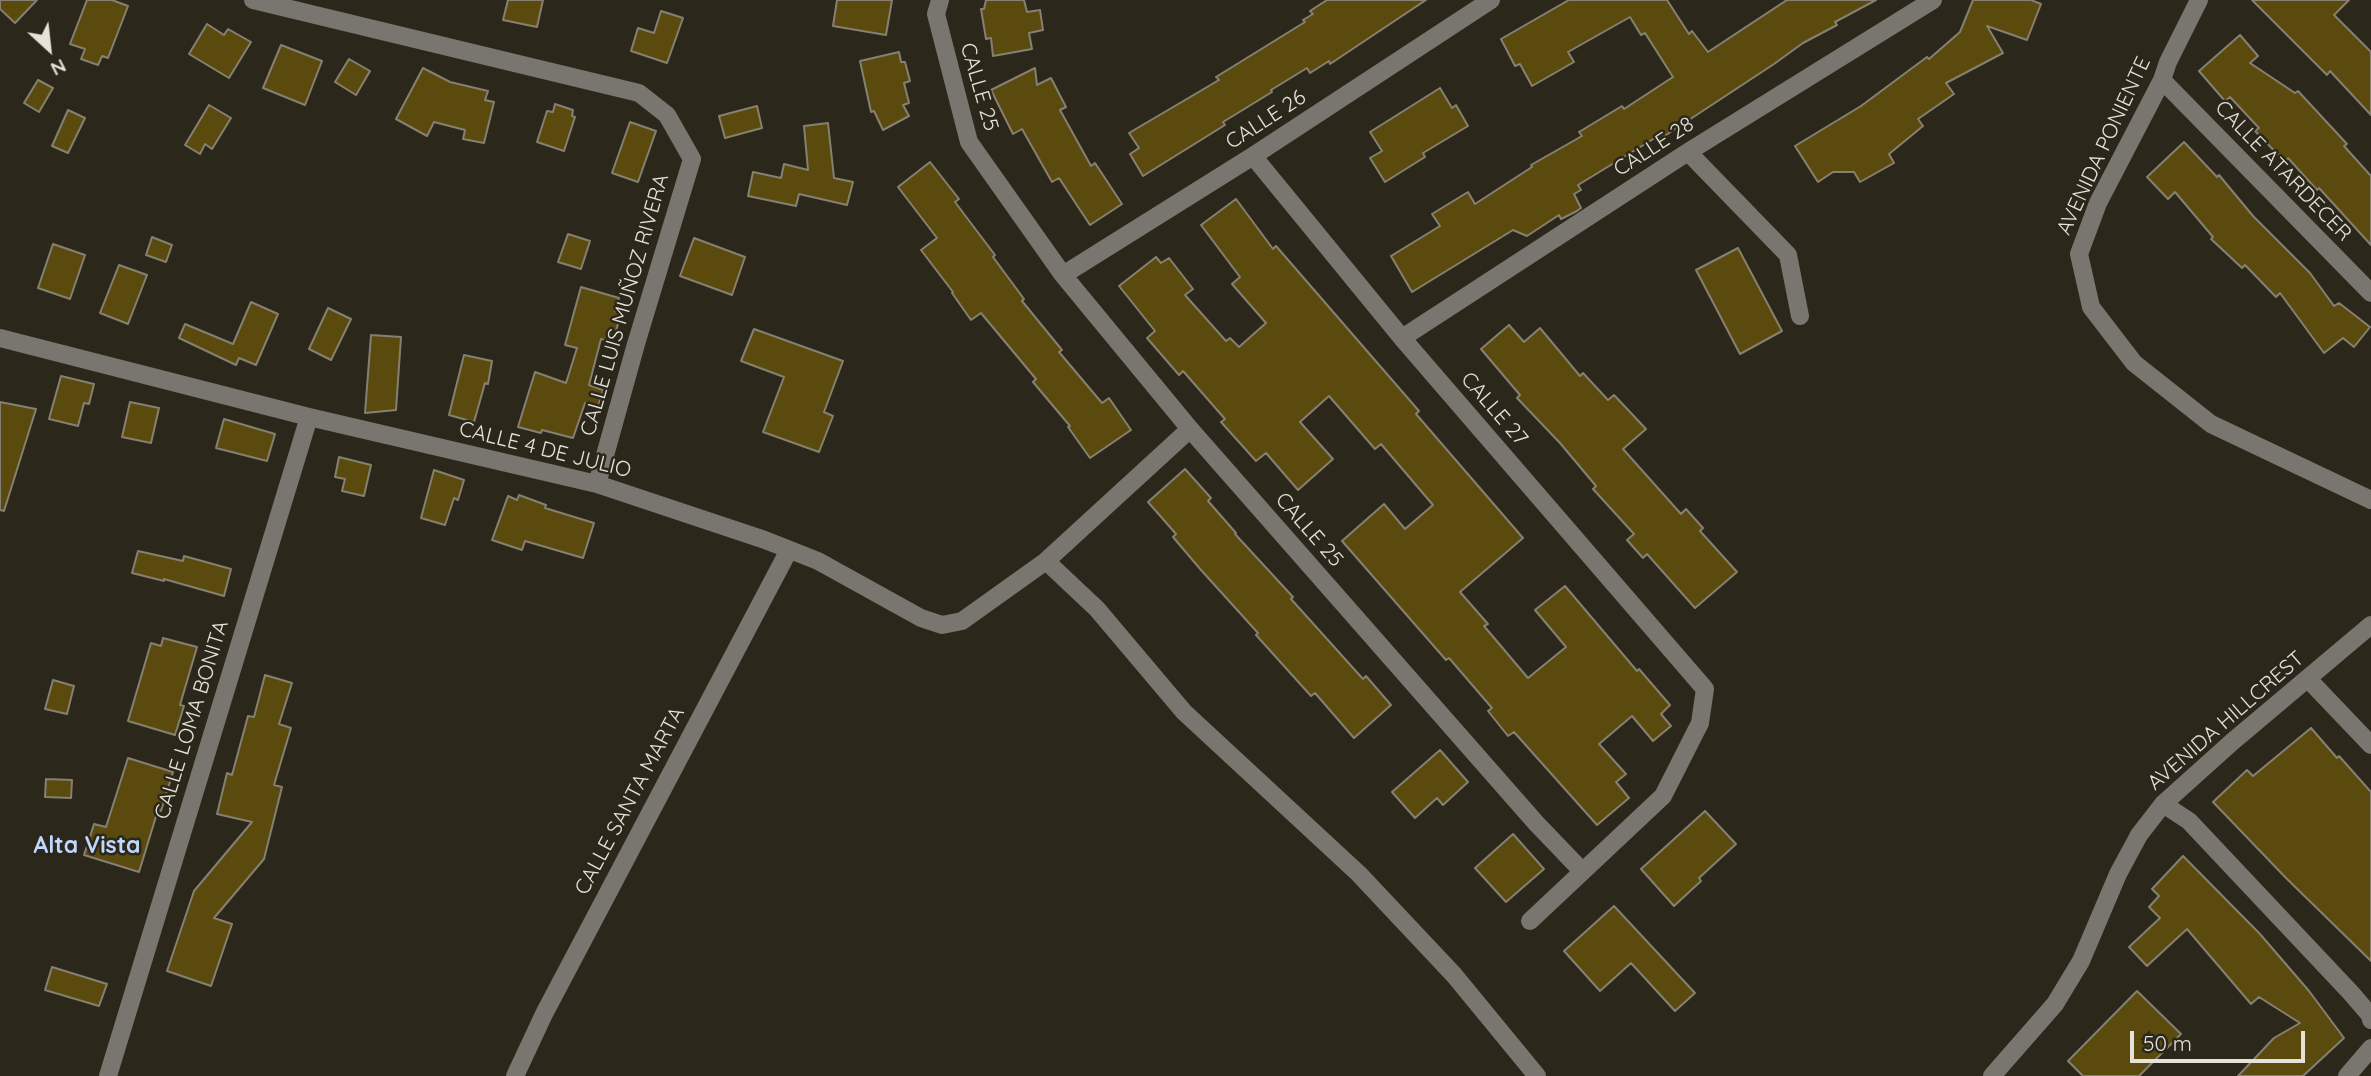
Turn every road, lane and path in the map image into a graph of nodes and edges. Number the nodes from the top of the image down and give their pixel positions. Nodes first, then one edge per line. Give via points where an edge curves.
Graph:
1 (253, 0) edge
2 (940, 0) edge
3 (1491, 0) edge
4 (1933, 0) edge
5 (2199, 0) edge
6 (2162, 80) junction
7 (1688, 152) junction
8 (1253, 156) junction
9 (1063, 275) junction
10 (2371, 293) edge
11 (1800, 316) dead end
12 (0, 338) edge
13 (1402, 338) junction
14 (309, 417) junction
15 (1190, 429) junction
16 (597, 484) junction
17 (2371, 500) edge
18 (789, 550) junction
19 (1046, 561) junction
20 (2371, 625) edge
21 (2308, 679) junction
22 (2371, 745) edge
23 (2163, 804) junction
24 (1581, 871) junction
25 (1530, 922) dead end
26 (2371, 1020) edge
27 (2371, 1048) edge
28 (108, 1076) edge
29 (515, 1076) edge
30 (1537, 1076) edge
31 (1992, 1076) edge
32 (2347, 1076) edge

1 - 16 street, CALLE LUIS MUÑOZ RIVERA via 639,93 667,115 692,159
2 - 9 street, CALLE 25 via 936,14 969,142
3 - 8 street, CALLE 26
4 - 7 street, CALLE 28
5 - 6 street, AVENIDA PONIENTE
6 - 10 street, CALLE ATARDECER
6 - 17 street, AVENIDA PONIENTE via 2098,203 2079,254 2091,307 2134,363 2211,424
7 - 11 street via 1787,255
7 - 13 street, CALLE 28
8 - 9 street, CALLE 26
8 - 13 street, CALLE 27
9 - 15 street, CALLE 25
12 - 14 street, CALLE 4 DE JULIO
13 - 24 street, CALLE 27 via 1704,689 1700,723 1663,796
14 - 16 street, CALLE 4 DE JULIO
14 - 28 street, CALLE LOMA BONITA
15 - 19 street
15 - 24 street, CALLE 25
16 - 18 street, CALLE 4 DE JULIO
18 - 19 street, CALLE 4 DE JULIO via 942,625 962,621
18 - 29 street, CALLE SANTA MARTA
19 - 30 street via 1097,608 1184,712 1359,874 1454,975
20 - 21 street, AVENIDA HILLCREST
21 - 22 street
21 - 23 street, AVENIDA HILLCREST
23 - 26 street via 2189,821
23 - 31 street, AVENIDA HILLCREST via 2139,835 2081,961 2055,1004
24 - 25 street
27 - 32 street

